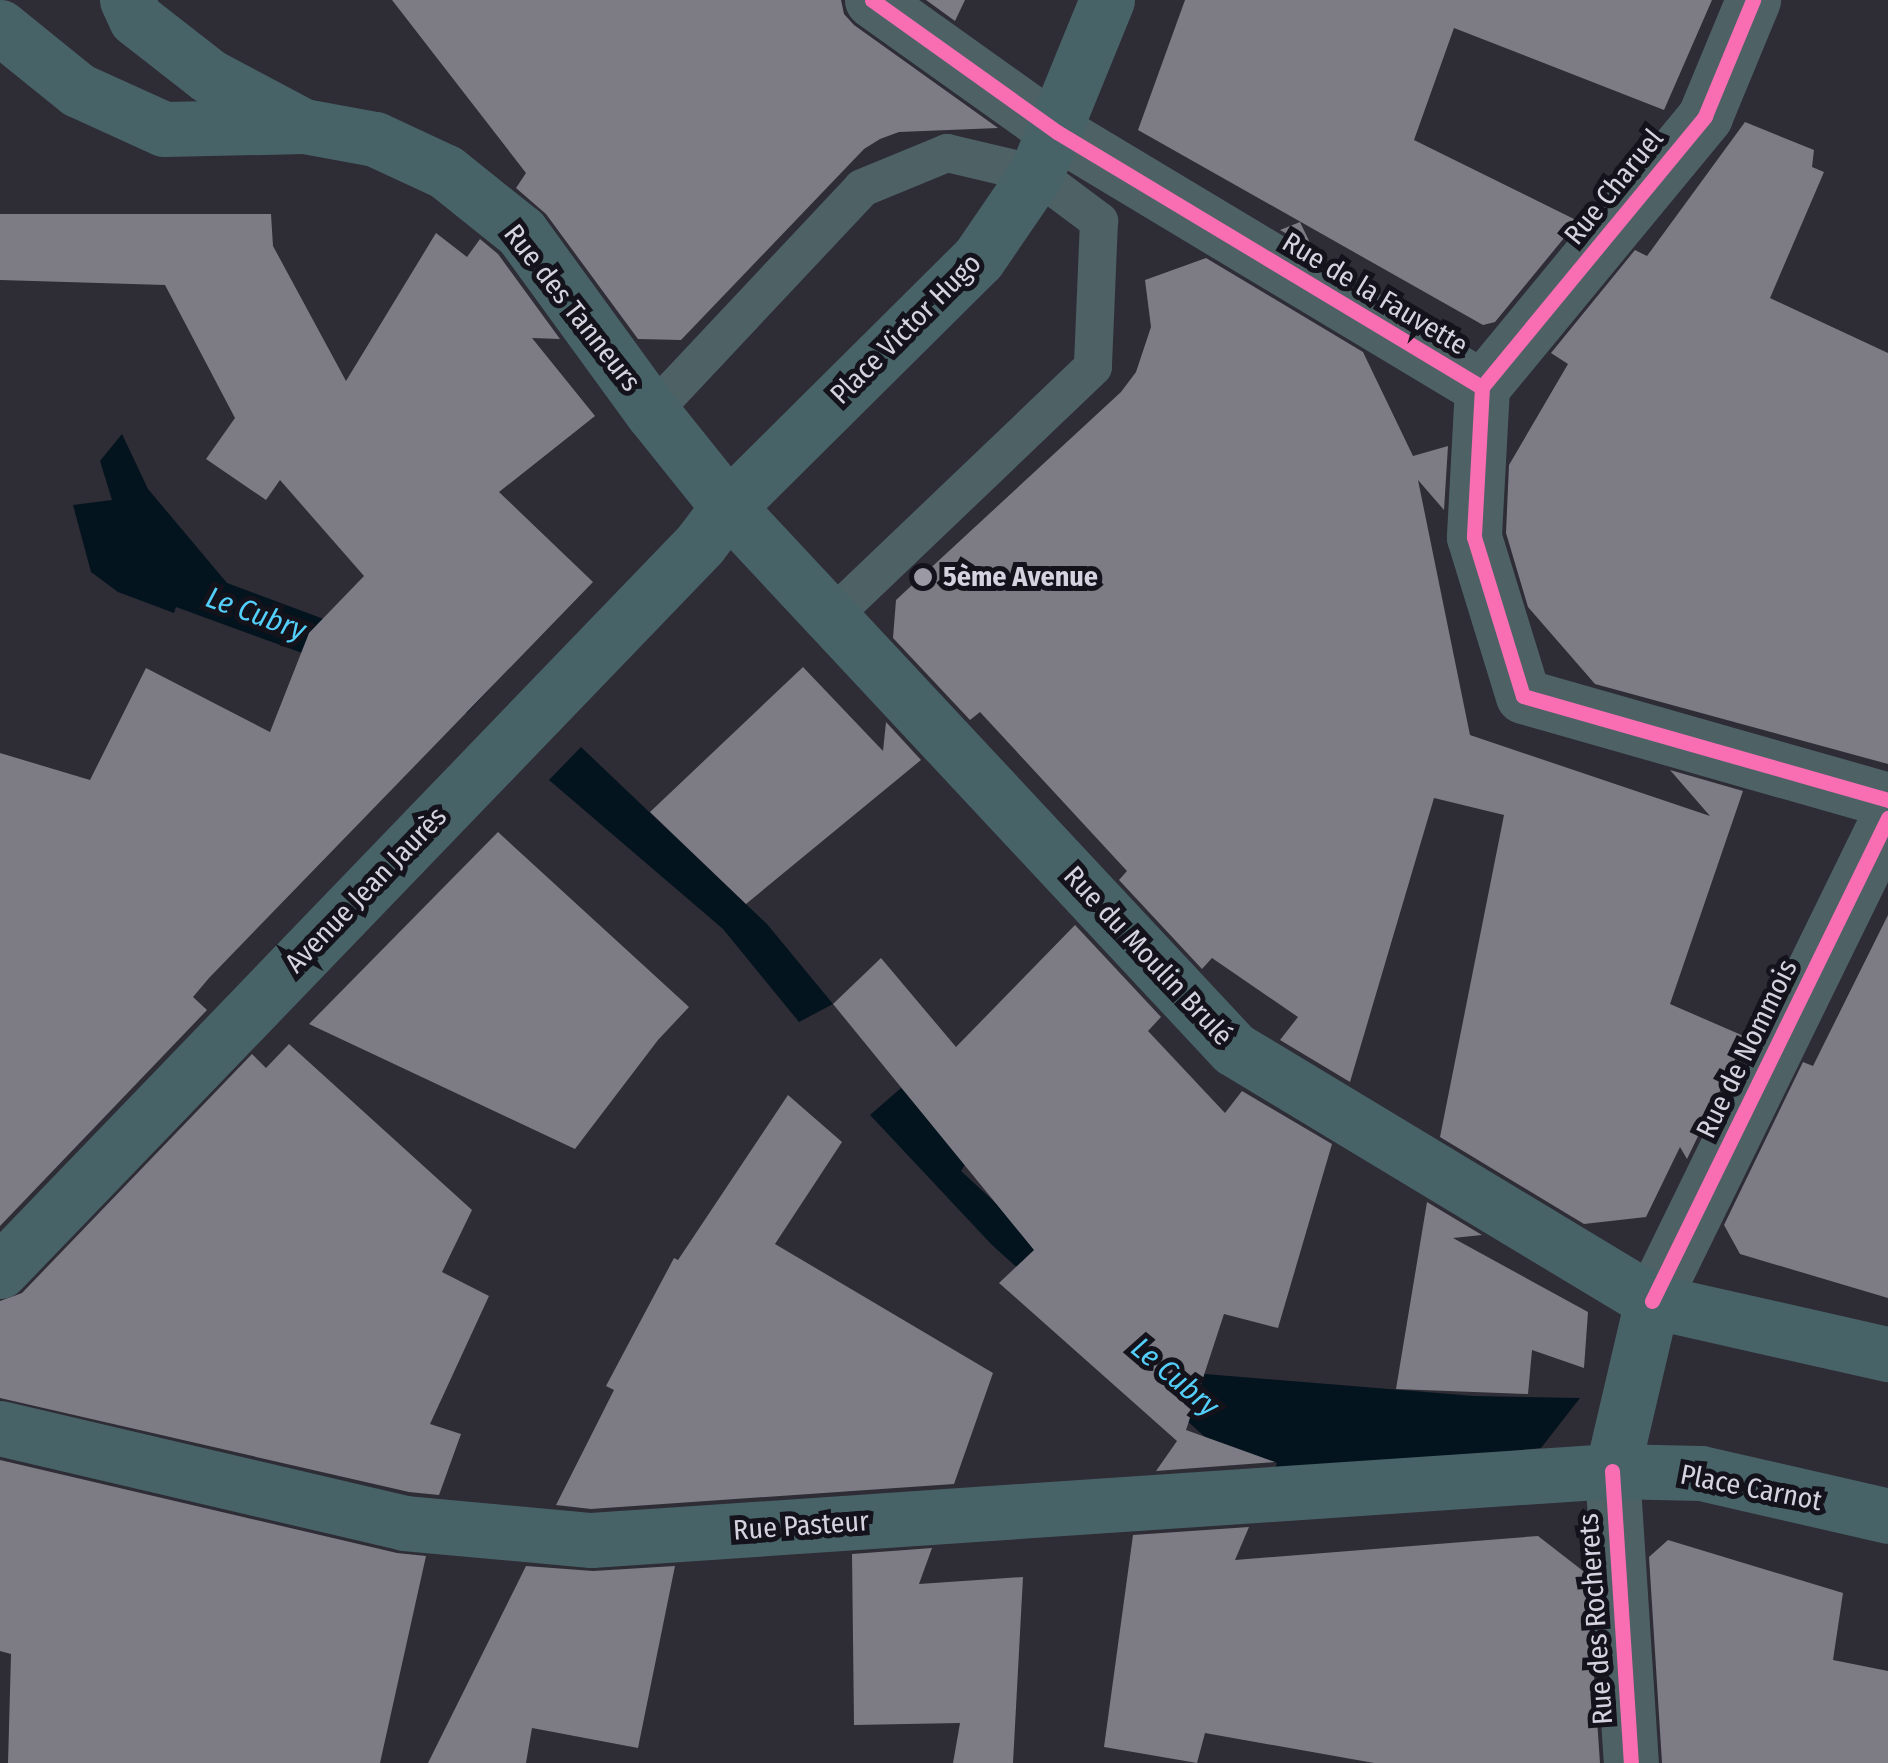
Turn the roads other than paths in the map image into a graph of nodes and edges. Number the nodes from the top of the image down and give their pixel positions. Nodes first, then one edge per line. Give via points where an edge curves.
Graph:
1 (127, 0) edge
2 (872, 0) edge
3 (1107, 0) edge
4 (1753, 0) edge
5 (0, 27) edge
6 (304, 126) junction
7 (1047, 153) junction
8 (1482, 387) junction
9 (652, 412) junction
10 (728, 506) junction
11 (831, 617) junction
12 (1888, 800) edge
13 (1888, 818) edge
14 (0, 1270) edge
15 (1652, 1301) junction
16 (1888, 1354) edge
17 (0, 1428) edge
18 (1612, 1471) junction
19 (1888, 1516) edge
20 (1631, 1763) edge

1 - 6 main road via 136,18 209,76
2 - 7 street, Rue de la Fauvette
3 - 7 main road, Place Victor Hugo
4 - 8 street, Rue Charuel via 1705,116
5 - 6 main road, Rue des Tanneurs via 78,90 164,129
6 - 9 main road, Rue des Tanneurs via 375,140 446,172 520,232
7 - 8 street, Rue de la Fauvette
7 - 9 lane via 947,153 862,188
7 - 10 main road, Place Victor Hugo via 978,259
7 - 11 lane via 1099,221 1093,366
8 - 12 street, Rue de la Fauvette via 1474,537 1523,696
9 - 10 main road, Rue des Tanneurs
10 - 11 main road, Rue du Moulin Brulé
10 - 14 main road, Avenue Jean Jaurès via 700,544
11 - 15 main road, Rue du Moulin Brulé via 1234,1049
13 - 15 street, Rue de Nommois
15 - 16 main road
15 - 18 main road, Rue de Nommois
17 - 18 main road, Rue Pasteur via 404,1522 591,1540
18 - 19 main road, Place Carnot via 1701,1473
18 - 20 street, Rue des Rocherets

